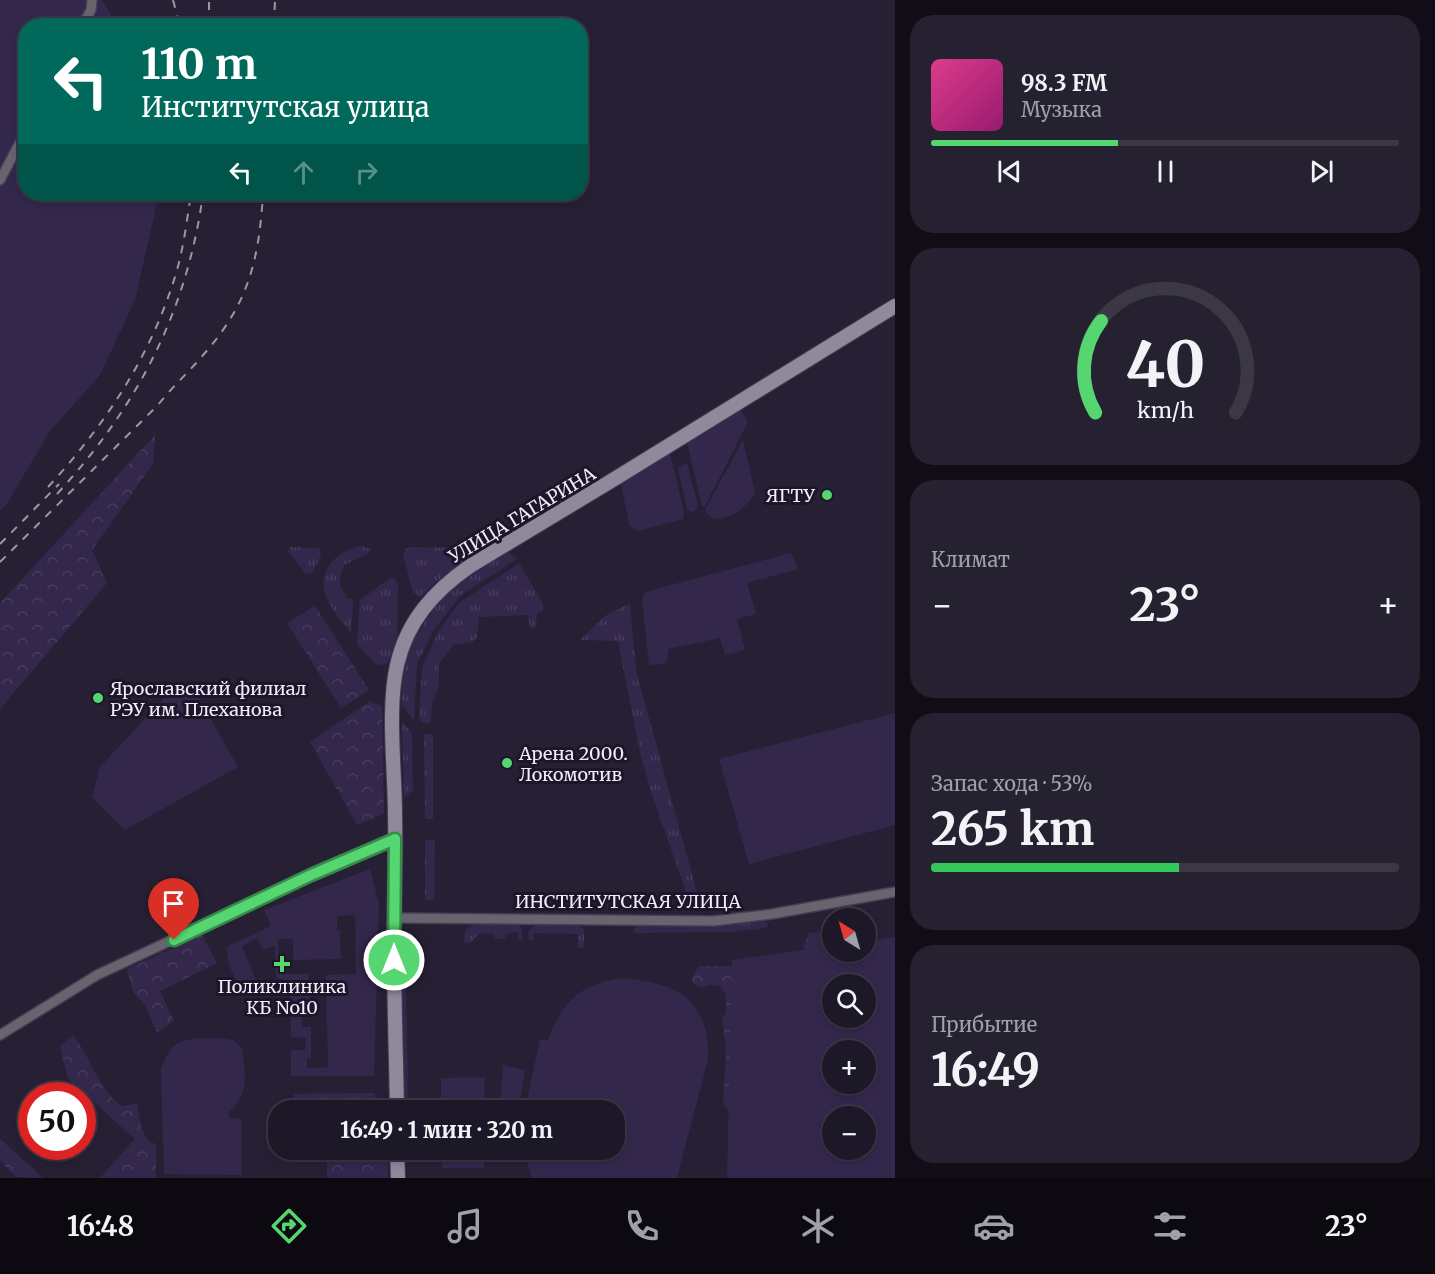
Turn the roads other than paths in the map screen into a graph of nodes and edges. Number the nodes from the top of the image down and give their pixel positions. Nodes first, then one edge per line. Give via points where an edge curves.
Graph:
1 (92, 0) edge
2 (86, 18) edge
3 (18, 147) edge
4 (0, 180) edge
5 (895, 306) edge
6 (395, 839) junction
7 (895, 892) edge
8 (395, 918) junction
9 (0, 1035) edge
10 (397, 1100) edge
11 (398, 1160) edge
12 (398, 1178) edge

1 - 2 street
3 - 4 street
5 - 6 main road, УЛИЦА ГАГАРИНА via 470,566 431,597 407,636 394,685
6 - 8 main road, УЛИЦА ГАГАРИНА
6 - 9 street via 97,975
7 - 8 street, ИНСТИТУТСКАЯ УЛИЦА via 714,921
8 - 10 main road, УЛИЦА ГАГАРИНА
11 - 12 main road

